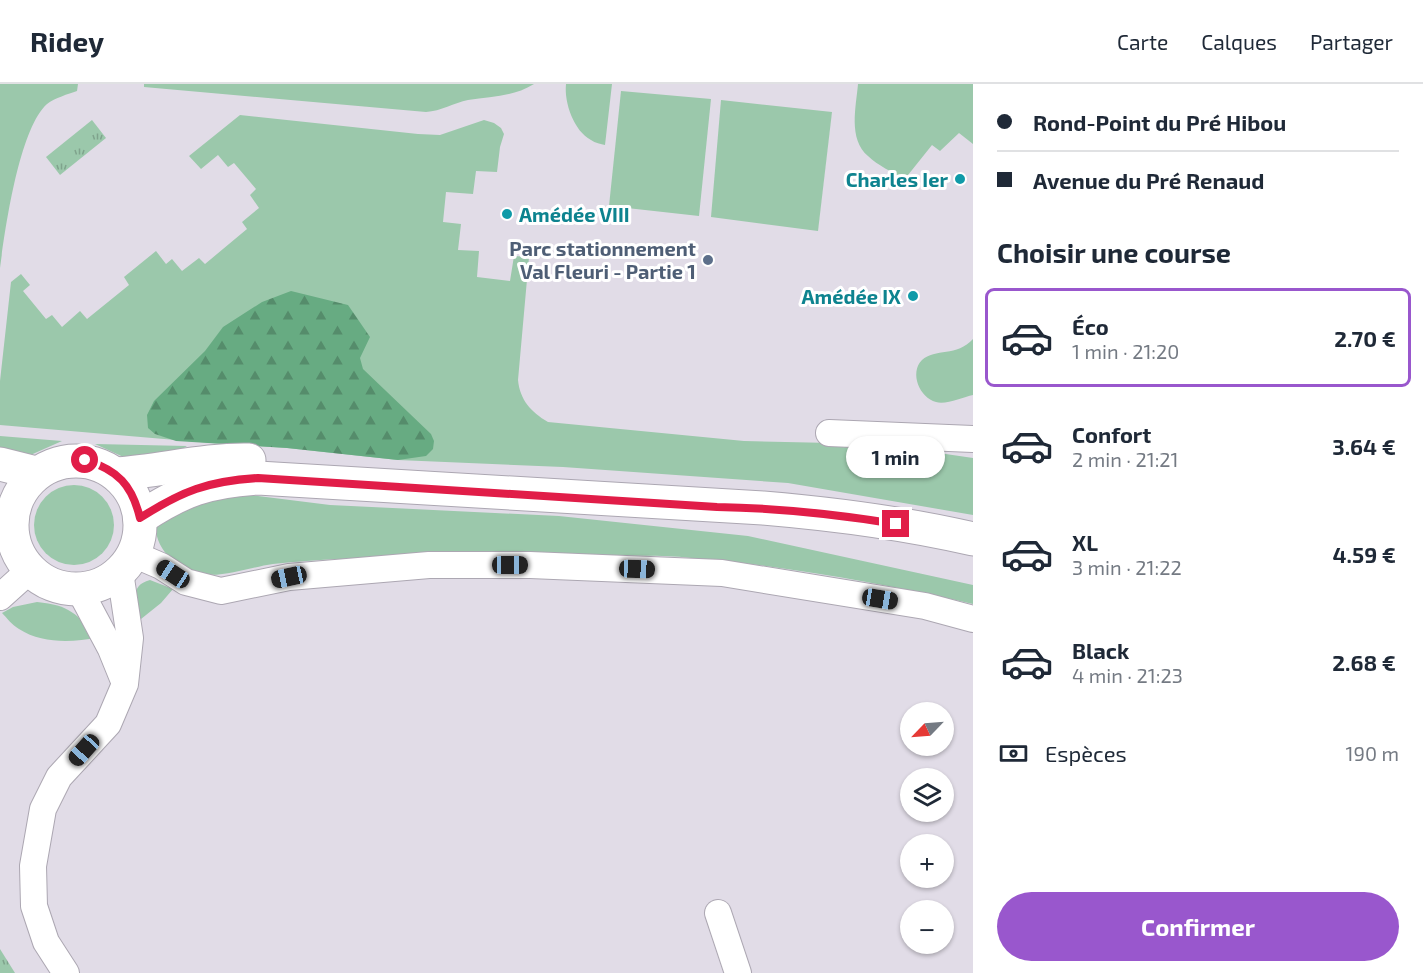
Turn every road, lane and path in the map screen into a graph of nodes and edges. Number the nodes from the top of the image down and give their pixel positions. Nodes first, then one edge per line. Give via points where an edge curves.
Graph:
1 (830, 433) dead end
2 (973, 439) edge
3 (0, 464) edge
4 (36, 473) junction
5 (116, 474) junction
6 (383, 486) junction
7 (140, 518) junction
8 (6, 522) edge
9 (973, 539) edge
10 (127, 563) junction
11 (30, 570) junction
12 (79, 589) junction
13 (0, 597) edge
14 (973, 619) edge
15 (125, 684) junction
16 (718, 913) dead end
17 (66, 973) edge
18 (738, 973) edge

1 - 2 street
3 - 4 main road
4 - 5 main road via 59,463 85,460
4 - 8 main road via 22,488
5 - 6 main road via 224,459 307,467
5 - 7 main road via 132,494
6 - 7 main road via 258,478 224,480 187,491
6 - 9 main road via 836,514
7 - 10 main road via 139,537
8 - 11 main road
10 - 12 main road via 108,581
10 - 14 street via 161,566 186,582 221,591 289,577 429,565 722,573 925,606
10 - 15 street via 130,638
11 - 12 main road via 61,588
11 - 13 street
12 - 15 street
15 - 17 street via 108,724 59,777 43,808 33,866 34,906 46,942
16 - 18 street

